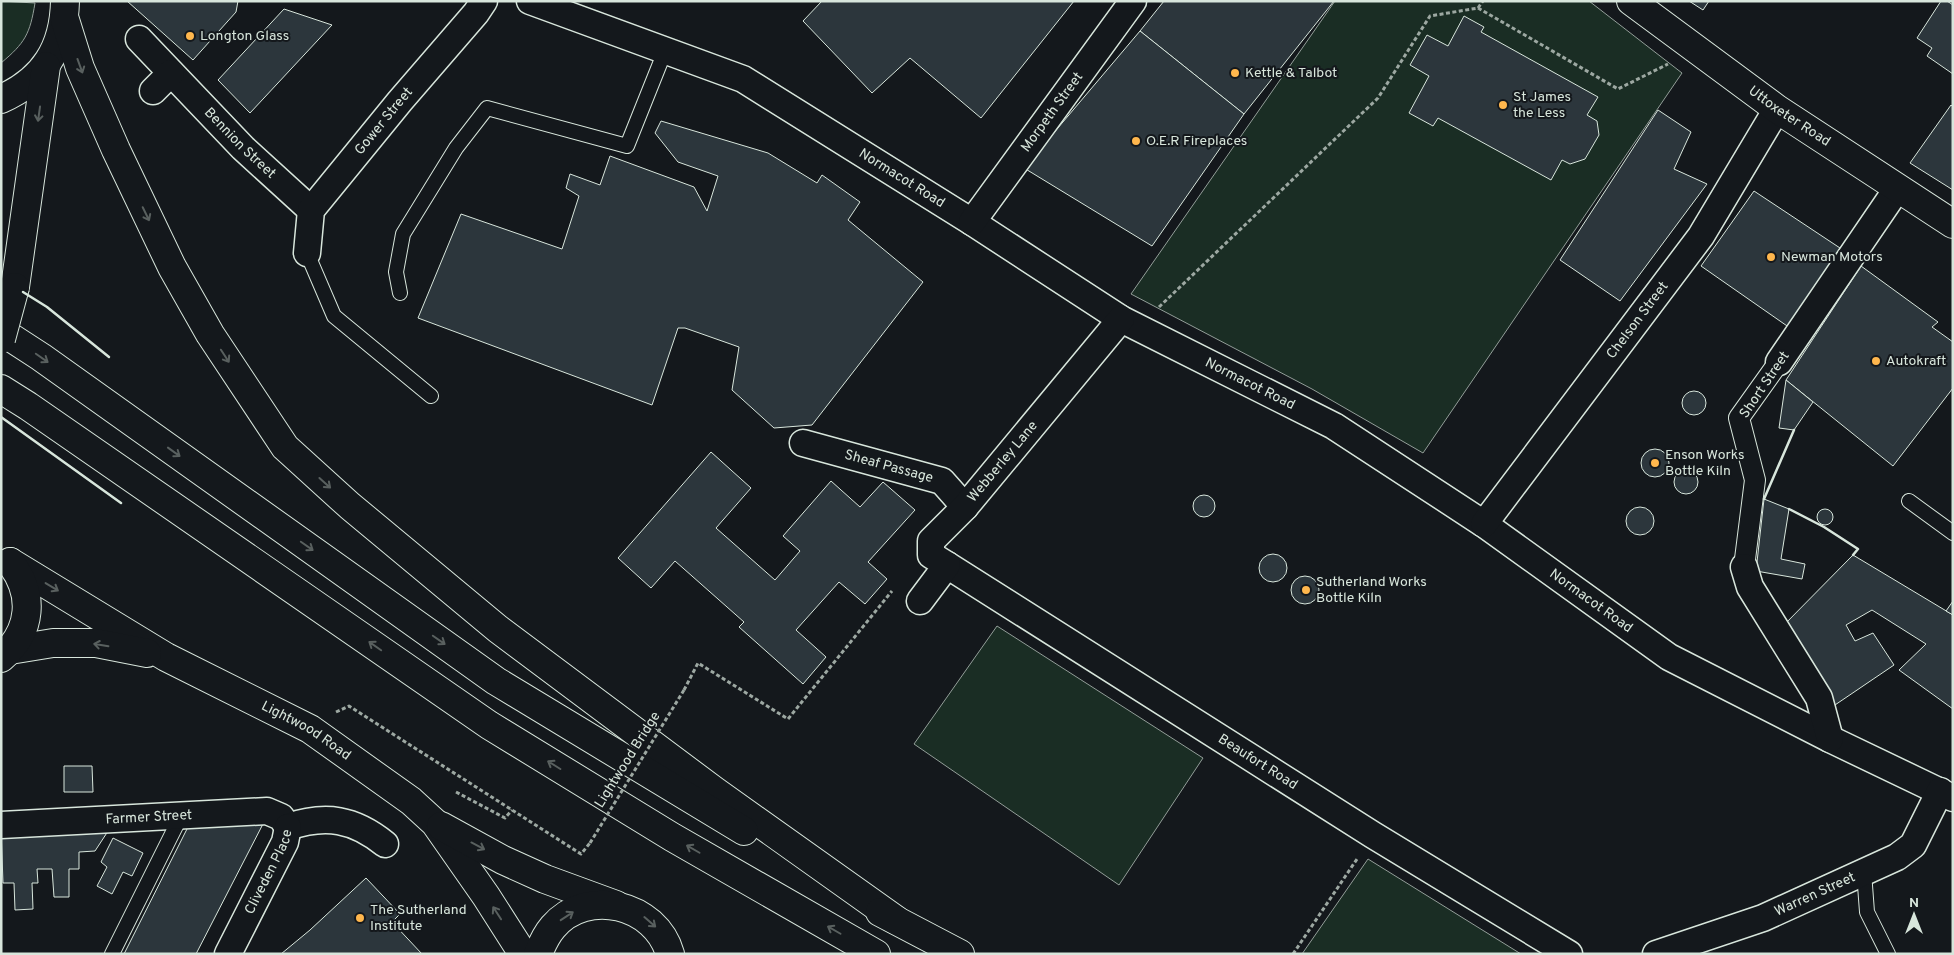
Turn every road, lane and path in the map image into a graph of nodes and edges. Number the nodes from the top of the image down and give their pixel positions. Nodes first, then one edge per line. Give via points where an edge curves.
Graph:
1 (484, 1) edge
2 (530, 1) edge
3 (1132, 1) edge
4 (1483, 1) edge
5 (1631, 1) edge
6 (66, 8) edge
7 (1478, 8) junction
8 (139, 39) dead end
9 (1685, 41) junction
10 (665, 51) junction
11 (46, 66) junction
12 (171, 73) junction
13 (153, 91) dead end
14 (1, 99) edge
15 (1777, 109) junction
16 (1897, 189) junction
17 (311, 210) junction
18 (972, 222) junction
19 (1953, 224) edge
20 (308, 253) joint
21 (400, 292) dead end
22 (1131, 324) junction
23 (1, 331) edge
24 (1, 339) edge
25 (1780, 362) joint
26 (1, 389) edge
27 (431, 396) dead end
28 (803, 444) dead end
29 (1909, 501) dead end
30 (964, 507) junction
31 (1484, 524) junction
32 (1953, 533) edge
33 (4, 556) edge
34 (947, 565) junction
35 (1744, 567) joint
36 (893, 590) dead end
37 (920, 601) dead end
38 (4, 656) edge
39 (166, 657) junction
40 (334, 713) dead end
41 (1830, 739) junction
42 (456, 792) dead end
43 (1946, 794) edge
44 (512, 810) junction
45 (181, 816) junction
46 (435, 823) junction
47 (1, 825) edge
48 (288, 827) junction
49 (1373, 835) junction
50 (385, 844) dead end
51 (1864, 872) junction
52 (616, 905) junction
53 (896, 920) junction
54 (112, 954) edge
55 (228, 954) edge
56 (523, 954) edge
57 (538, 954) edge
58 (670, 954) edge
59 (876, 954) edge
60 (960, 954) edge
61 (1293, 954) edge
62 (1569, 954) edge
63 (1656, 954) edge
64 (1888, 954) edge

1 - 17 street, Gower Street
2 - 10 street, Normacot Road
3 - 18 street, Morpeth Street
4 - 7 path
5 - 9 main road, Uttoxeter Road
6 - 11 main road via 56,48
6 -> 53 main road via 80,68 172,267 210,334 285,448 498,629 716,792
7 - 9 path via 1618,89 1666,66
7 - 22 path via 1430,16 1378,98 1163,303
8 - 12 street, Bennion Street
9 - 15 main road, Uttoxeter Road
10 - 18 street, Normacot Road via 743,79
10 - 21 lane via 627,146 487,108 456,148 403,234 396,272
11 - 14 main road via 19,91
11 -> 24 main road, bridge via 15,287
12 - 13 street
12 - 17 street, Bennion Street via 242,148
15 - 16 main road, Uttoxeter Road
15 - 31 street, Chelson Street via 1701,236
16 - 19 main road, Uttoxeter Road
16 - 25 street, Short Street
17 - 20 street
18 - 22 street, Normacot Road
20 - 27 lane via 334,316
22 - 30 street, Webberley Lane
22 - 31 street, Normacot Road via 1334,426
23 -> 53 main road via 496,681 859,901
25 - 35 street, Short Street via 1739,418 1754,480
59 -> 26 main road via 672,837 489,725
28 - 30 street, Sheaf Passage via 942,481
29 - 32 lane
30 - 34 street, Webberley Lane via 932,541 932,555
31 - 41 street, Normacot Road via 1668,657
33 - 38 main road via 24,586 27,616 22,633
33 -> 39 main road, Lightwood Road
34 - 37 street
34 - 49 street, Beaufort Road
35 - 41 street, Short Street via 1750,588 1819,698
36 - 44 path, Lightwood Bridge, bridge via 788,719 698,663 582,854
39 -> 38 main road, Lightwood Road via 96,643 53,643
39 - 46 main road, Lightwood Road via 310,728 400,792
40 - 44 path via 349,706
41 - 43 street, Normacot Road
42 - 44 path via 505,818
43 - 51 street, Warren Street via 1913,845 1897,857
45 - 47 street, Farmer Street
45 - 48 street, Farmer Street via 268,811 281,817
45 - 54 lane
46 -> 52 main road, Lightwood Road via 545,880
56 -> 46 main road, Lightwood Road
48 - 50 street, Cliveden Place via 307,821 331,820 354,825
48 - 55 street, Cliveden Place via 285,842
49 - 61 path
49 - 62 street, Beaufort Road
51 - 63 street, Warren Street via 1763,918
51 - 64 lane via 1867,912
57 -> 52 main road via 554,926 571,913 591,905
52 -> 58 main road, Lightwood Road via 646,918 664,938
53 - 60 main road

